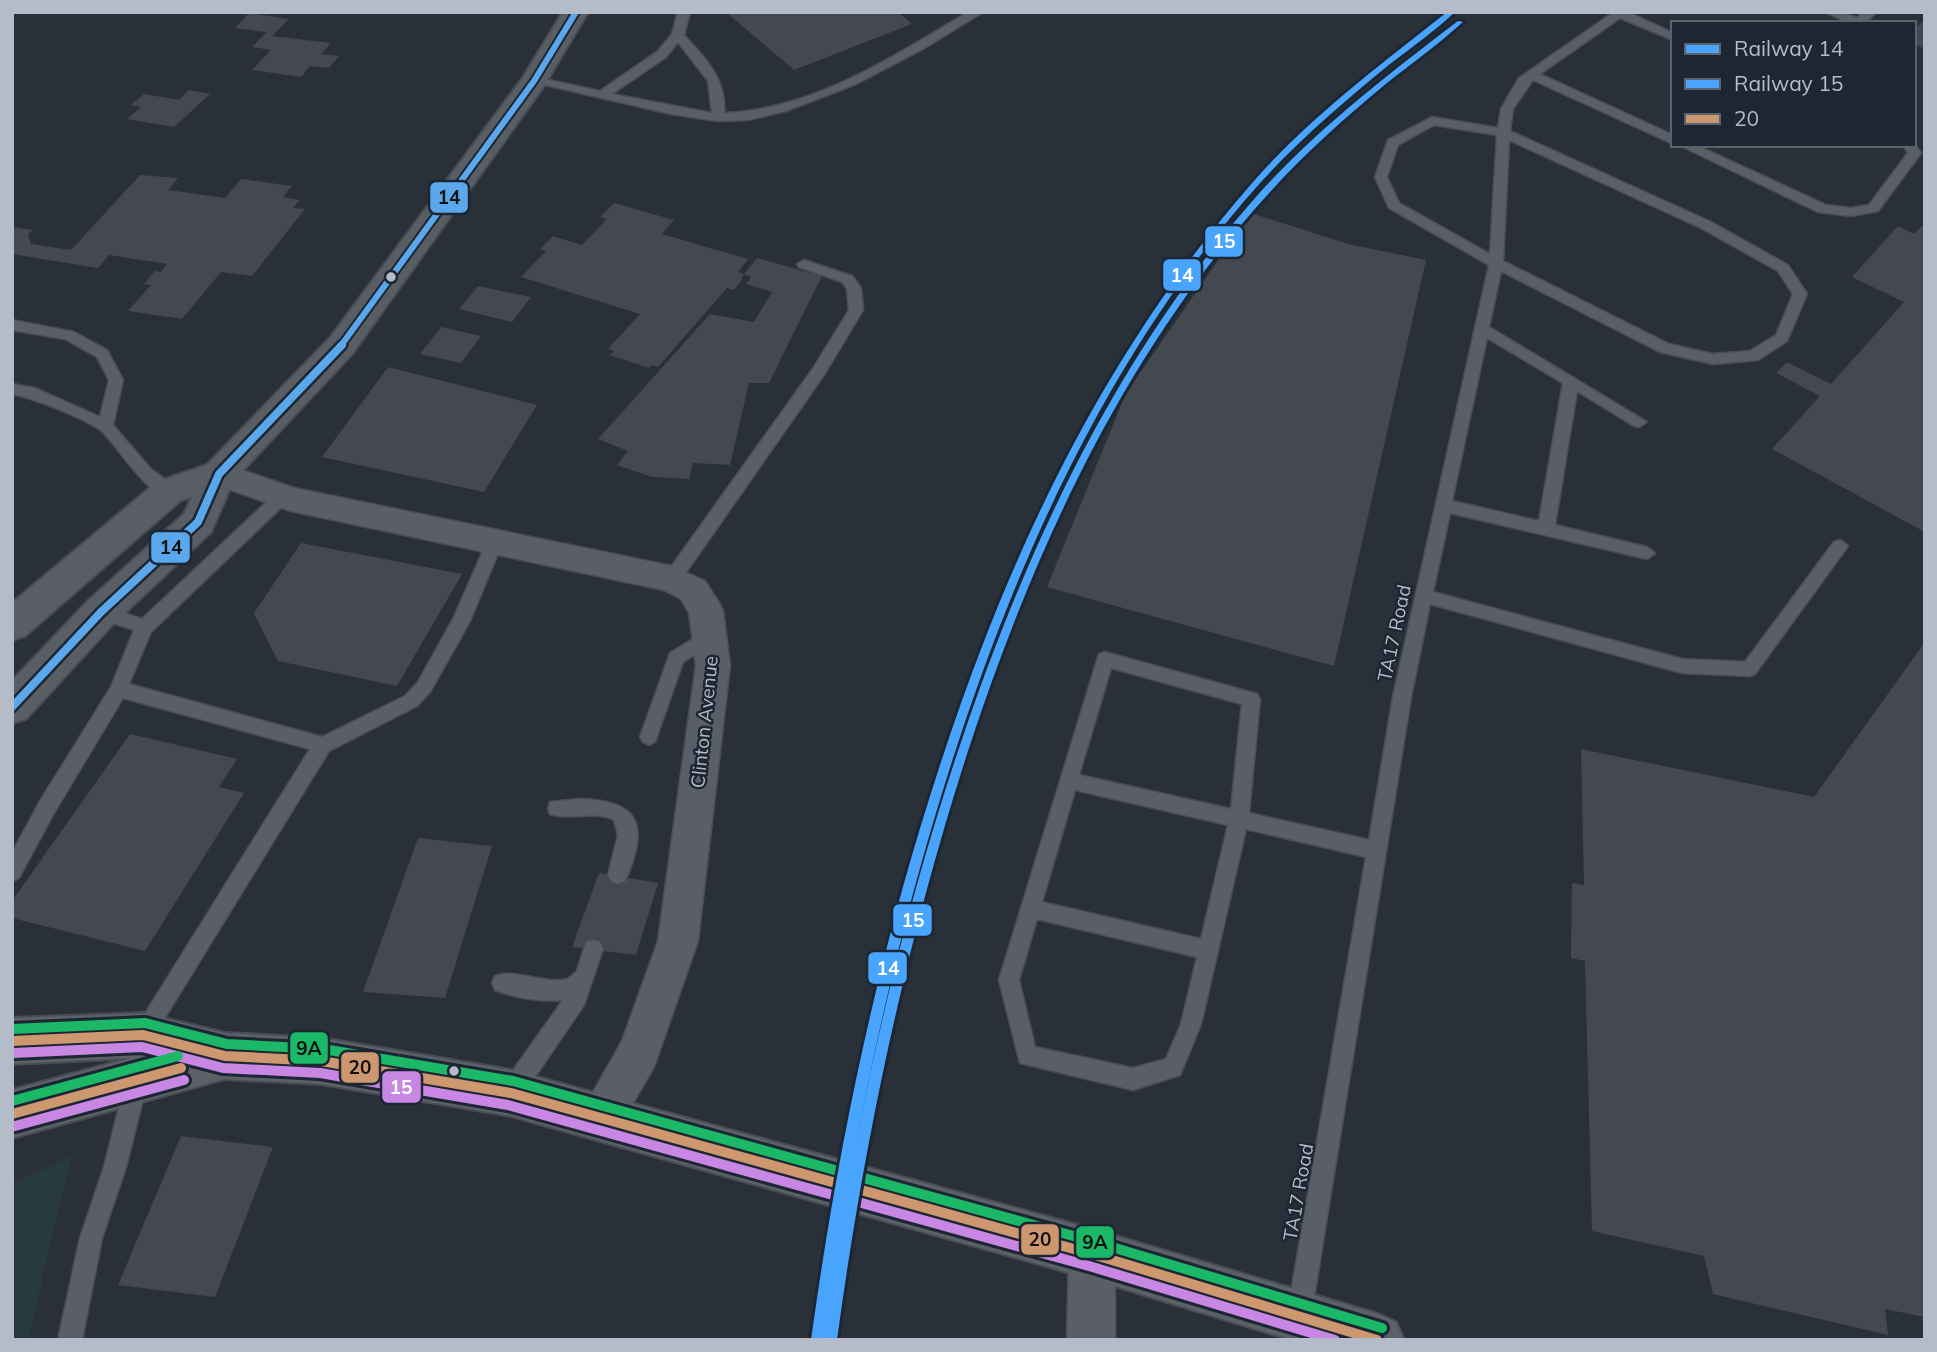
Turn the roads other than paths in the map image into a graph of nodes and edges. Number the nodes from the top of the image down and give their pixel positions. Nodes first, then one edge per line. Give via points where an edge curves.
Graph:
1 (576, 12) edge
2 (684, 12) edge
3 (976, 12) edge
4 (1830, 12) edge
5 (1621, 13) edge
6 (1855, 21) edge
7 (678, 35) junction
8 (1671, 36) edge
9 (1532, 75) junction
10 (534, 81) junction
11 (604, 94) junction
12 (718, 117) junction
13 (1502, 132) junction
14 (1671, 139) edge
15 (1689, 147) edge
16 (1910, 147) edge
17 (1496, 262) junction
18 (804, 264) dead end
19 (12, 326) edge
20 (1482, 329) junction
21 (1571, 381) junction
22 (12, 388) edge
23 (1639, 422) dead end
24 (105, 426) junction
25 (219, 474) junction
26 (169, 491) junction
27 (282, 496) junction
28 (1443, 505) junction
29 (1546, 529) junction
30 (495, 541) junction
31 (1840, 546) dead end
32 (1647, 553) dead end
33 (672, 579) junction
34 (1424, 596) junction
35 (101, 612) junction
36 (12, 625) edge
37 (145, 627) junction
38 (710, 635) junction
39 (119, 688) junction
40 (12, 707) edge
41 (649, 737) dead end
42 (323, 745) junction
43 (1069, 781) junction
44 (557, 808) dead end
45 (1239, 819) junction
46 (1377, 850) junction
47 (12, 872) edge
48 (618, 875) dead end
49 (1030, 908) junction
50 (593, 949) dead end
51 (1208, 950) junction
52 (584, 979) junction
53 (502, 983) dead end
54 (143, 1035) junction
55 (12, 1041) edge
56 (225, 1056) junction
57 (136, 1080) junction
58 (511, 1093) junction
59 (12, 1114) edge
60 (600, 1119) junction
61 (1092, 1254) junction
62 (1298, 1318) junction
63 (70, 1340) edge
64 (1091, 1340) edge
65 (1378, 1340) edge

1 - 10 main road
2 - 7 lane
3 - 12 lane via 881,67 796,103 772,112
4 - 6 lane
5 - 8 lane
5 - 9 lane, TA17 Road
7 - 11 lane via 662,54
7 - 12 lane via 711,73 722,96
9 - 13 lane, TA17 Road via 1523,81 1507,109
9 - 14 lane
10 - 11 lane
10 - 25 main road via 341,346
11 - 12 lane via 652,109
13 - 17 lane, TA17 Road
13 - 17 lane via 1432,121 1392,144 1381,177 1394,205
13 - 17 lane via 1706,225 1783,268 1800,294 1782,338 1753,356 1713,359 1665,348
15 - 16 lane via 1823,209 1851,212 1873,208 1915,153
17 - 20 lane, TA17 Road
18 - 33 lane via 847,279 854,288 856,310 819,371
19 - 24 lane via 69,335 102,354 116,380
20 - 21 lane
20 - 28 lane, TA17 Road
21 - 23 lane
21 - 29 lane
22 - 24 lane
24 - 26 lane via 145,473
25 - 26 main road
25 - 27 street, Clinton Avenue
25 - 35 main road via 198,522
26 - 36 main road
27 - 30 street, Clinton Avenue
27 - 37 lane
28 - 29 lane
28 - 34 lane, TA17 Road
29 - 32 lane
30 - 33 street, Clinton Avenue
30 - 42 lane via 461,621 424,687 411,701
31 - 34 lane via 1749,668 1682,666
33 - 38 street, Clinton Avenue via 693,590 706,611
34 - 46 lane, TA17 Road
35 - 37 lane
35 - 40 main road
37 - 39 lane
38 - 41 lane via 676,658
38 - 60 street, Clinton Avenue via 713,665 678,941 639,1052
39 - 42 lane
39 - 47 lane
42 - 54 lane
43 - 45 lane
43 - 45 lane via 1105,659 1251,699
43 - 49 lane
44 - 48 lane via 608,808 625,818 629,824 627,848
45 - 46 lane
45 - 51 lane
46 - 62 lane, TA17 Road
49 - 51 lane
49 - 51 lane via 1009,981 1027,1056 1133,1079 1173,1068 1191,1024
50 - 52 lane
52 - 53 lane via 563,991
52 - 58 lane via 577,998
54 - 55 main road
54 - 56 main road
56 - 57 main road
56 - 58 main road via 321,1061
57 - 59 main road
57 - 63 lane via 116,1167 91,1238
58 - 60 main road
60 - 61 main road
61 - 62 main road
61 - 64 street
62 - 65 main road

